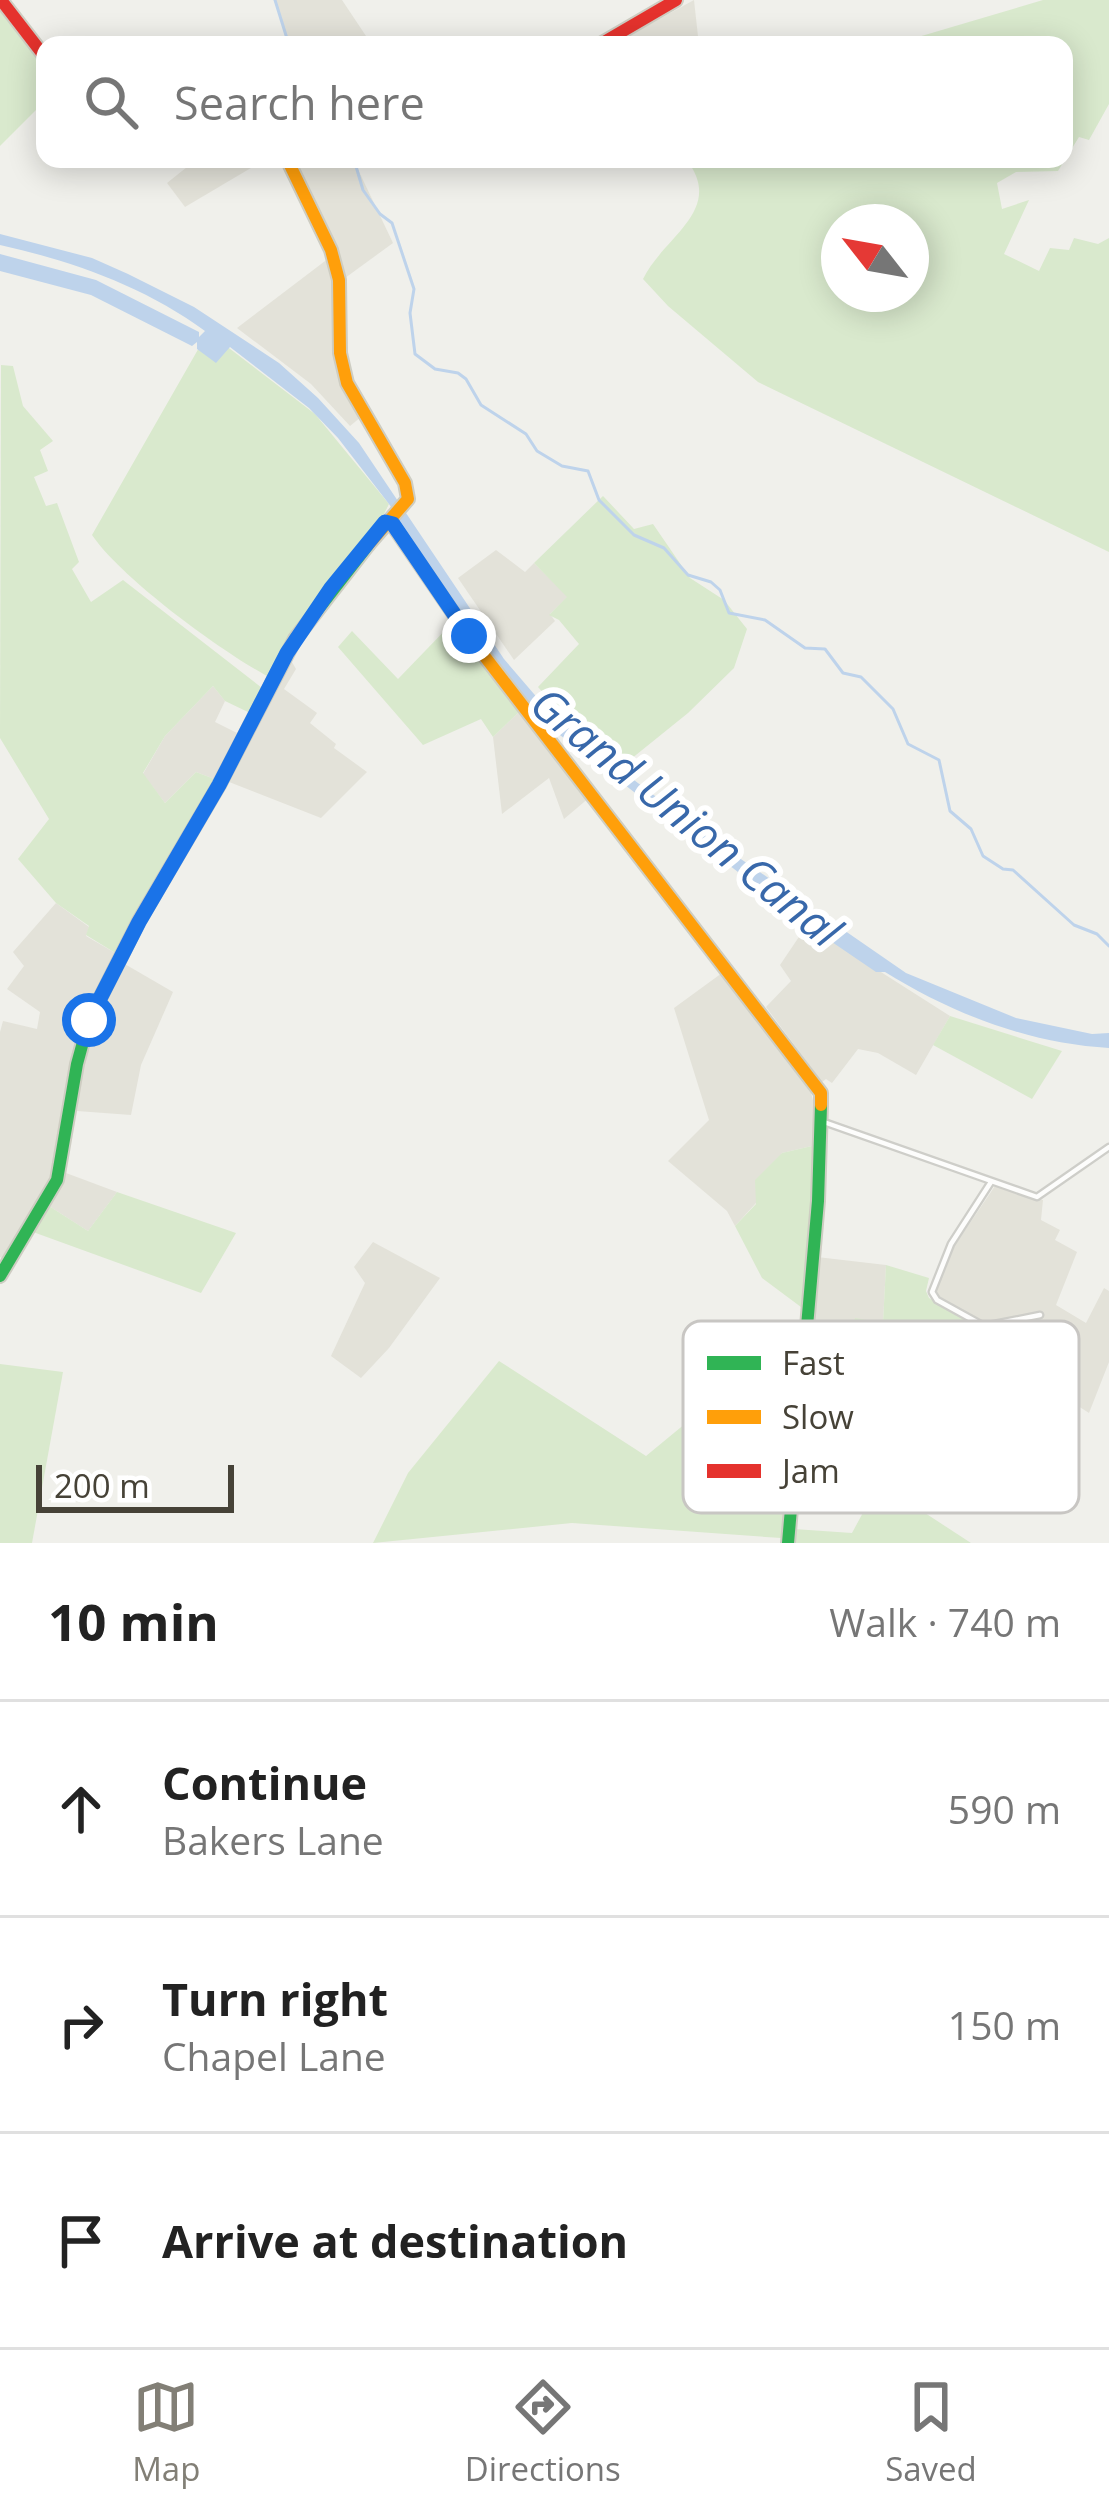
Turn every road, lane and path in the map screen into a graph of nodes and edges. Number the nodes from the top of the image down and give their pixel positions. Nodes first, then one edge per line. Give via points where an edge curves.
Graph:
1 (1, 0) edge
2 (676, 0) edge
3 (614, 36) edge
4 (36, 46) edge
5 (291, 168) edge
6 (396, 513) junction
7 (821, 1120) junction
8 (1109, 1147) edge
9 (992, 1183) junction
10 (0, 1276) edge
11 (1040, 1316) dead end
12 (808, 1321) edge
13 (975, 1321) edge
14 (1012, 1321) edge

1 - 4 street
2 - 3 street
5 - 6 street via 332,250 347,382 405,483
6 - 7 street via 469,636 818,1088
6 - 10 street via 296,639 139,922 89,1020 57,1180
7 - 9 street
7 - 12 street
8 - 9 street via 1037,1197
9 - 13 street via 940,1264 932,1292
11 - 14 street

